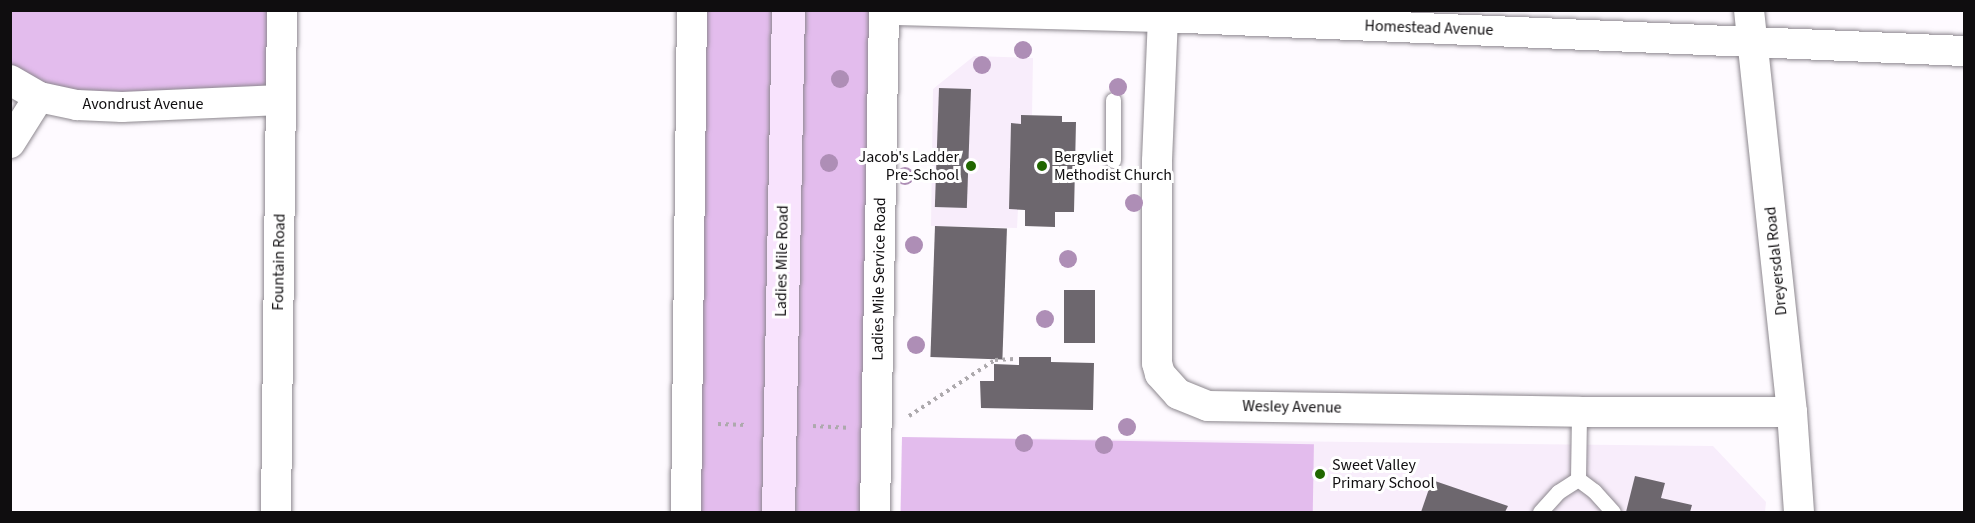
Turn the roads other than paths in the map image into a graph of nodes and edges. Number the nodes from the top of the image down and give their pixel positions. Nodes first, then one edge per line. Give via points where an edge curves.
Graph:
1 (282, 10) edge
2 (692, 10) edge
3 (788, 10) edge
4 (884, 10) edge
5 (893, 10) edge
6 (1749, 10) edge
7 (1163, 17) junction
8 (1752, 42) junction
9 (1965, 51) edge
10 (10, 80) edge
11 (39, 97) junction
12 (281, 100) junction
13 (1113, 100) dead end
14 (10, 143) edge
15 (1113, 160) dead end
16 (1579, 412) junction
17 (1792, 412) junction
18 (1578, 479) junction
19 (276, 513) edge
20 (686, 513) edge
21 (778, 513) edge
22 (875, 513) edge
23 (1540, 513) edge
24 (1613, 513) edge
25 (1799, 513) edge

1 - 12 street, Fountain Road
2 - 20 street
3 - 21 main road, Ladies Mile Road
4 - 22 street, Ladies Mile Service Road
5 - 7 street, Homestead Avenue
6 - 8 street, Dreyersdal Road
7 - 8 street, Homestead Avenue
7 - 16 street, Wesley Avenue via 1157,161 1157,354 1160,374 1168,386 1185,398 1208,406
8 - 9 street, Homestead Avenue
8 - 17 street, Dreyersdal Road
10 - 11 street, Avondrust Avenue
11 - 12 street, Avondrust Avenue via 77,105 122,107
11 - 14 street
12 - 19 street, Fountain Road
13 - 15 lane
16 - 17 street, Wesley Avenue
16 - 18 lane
17 - 25 street, Dreyersdal Road
18 - 23 lane via 1558,492
18 - 24 lane

